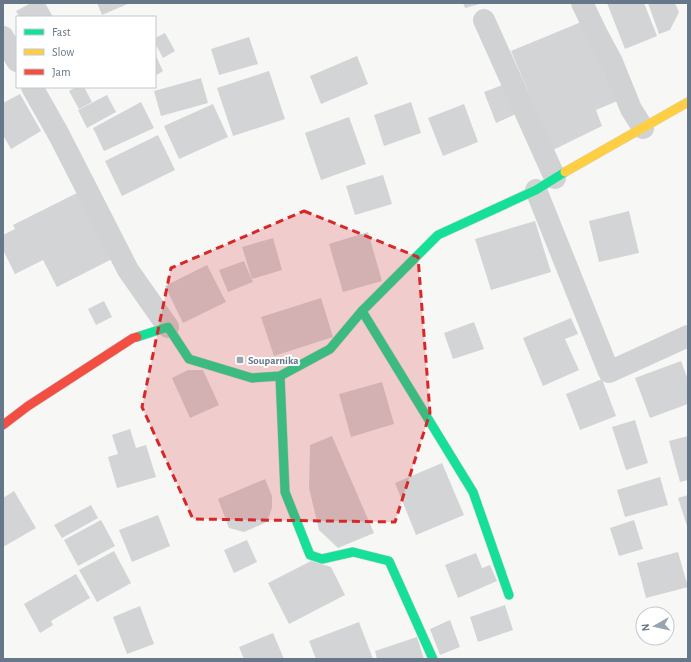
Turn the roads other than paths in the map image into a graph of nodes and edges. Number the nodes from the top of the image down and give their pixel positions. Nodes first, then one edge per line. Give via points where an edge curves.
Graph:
1 (582, 3) edge
2 (484, 20) dead end
3 (3, 37) edge
4 (16, 59) edge
5 (33, 88) edge
6 (688, 102) edge
7 (643, 128) junction
8 (555, 178) junction
9 (536, 190) junction
10 (362, 311) junction
11 (168, 327) junction
12 (688, 336) edge
13 (280, 376) junction
14 (3, 425) edge
15 (509, 595) dead end
16 (433, 659) edge

1 - 7 street via 612,62 631,109
2 - 8 street
3 - 4 street
5 - 11 street via 59,134 128,270
6 - 7 main road
7 - 8 main road
8 - 9 main road
9 - 10 main road via 438,235
9 - 12 street via 609,372
10 - 13 main road via 330,349
10 - 15 main road via 473,492
11 - 13 main road via 189,359 252,378
11 - 14 main road via 133,338
13 - 16 main road via 285,492 310,555 322,559 353,552 389,561

